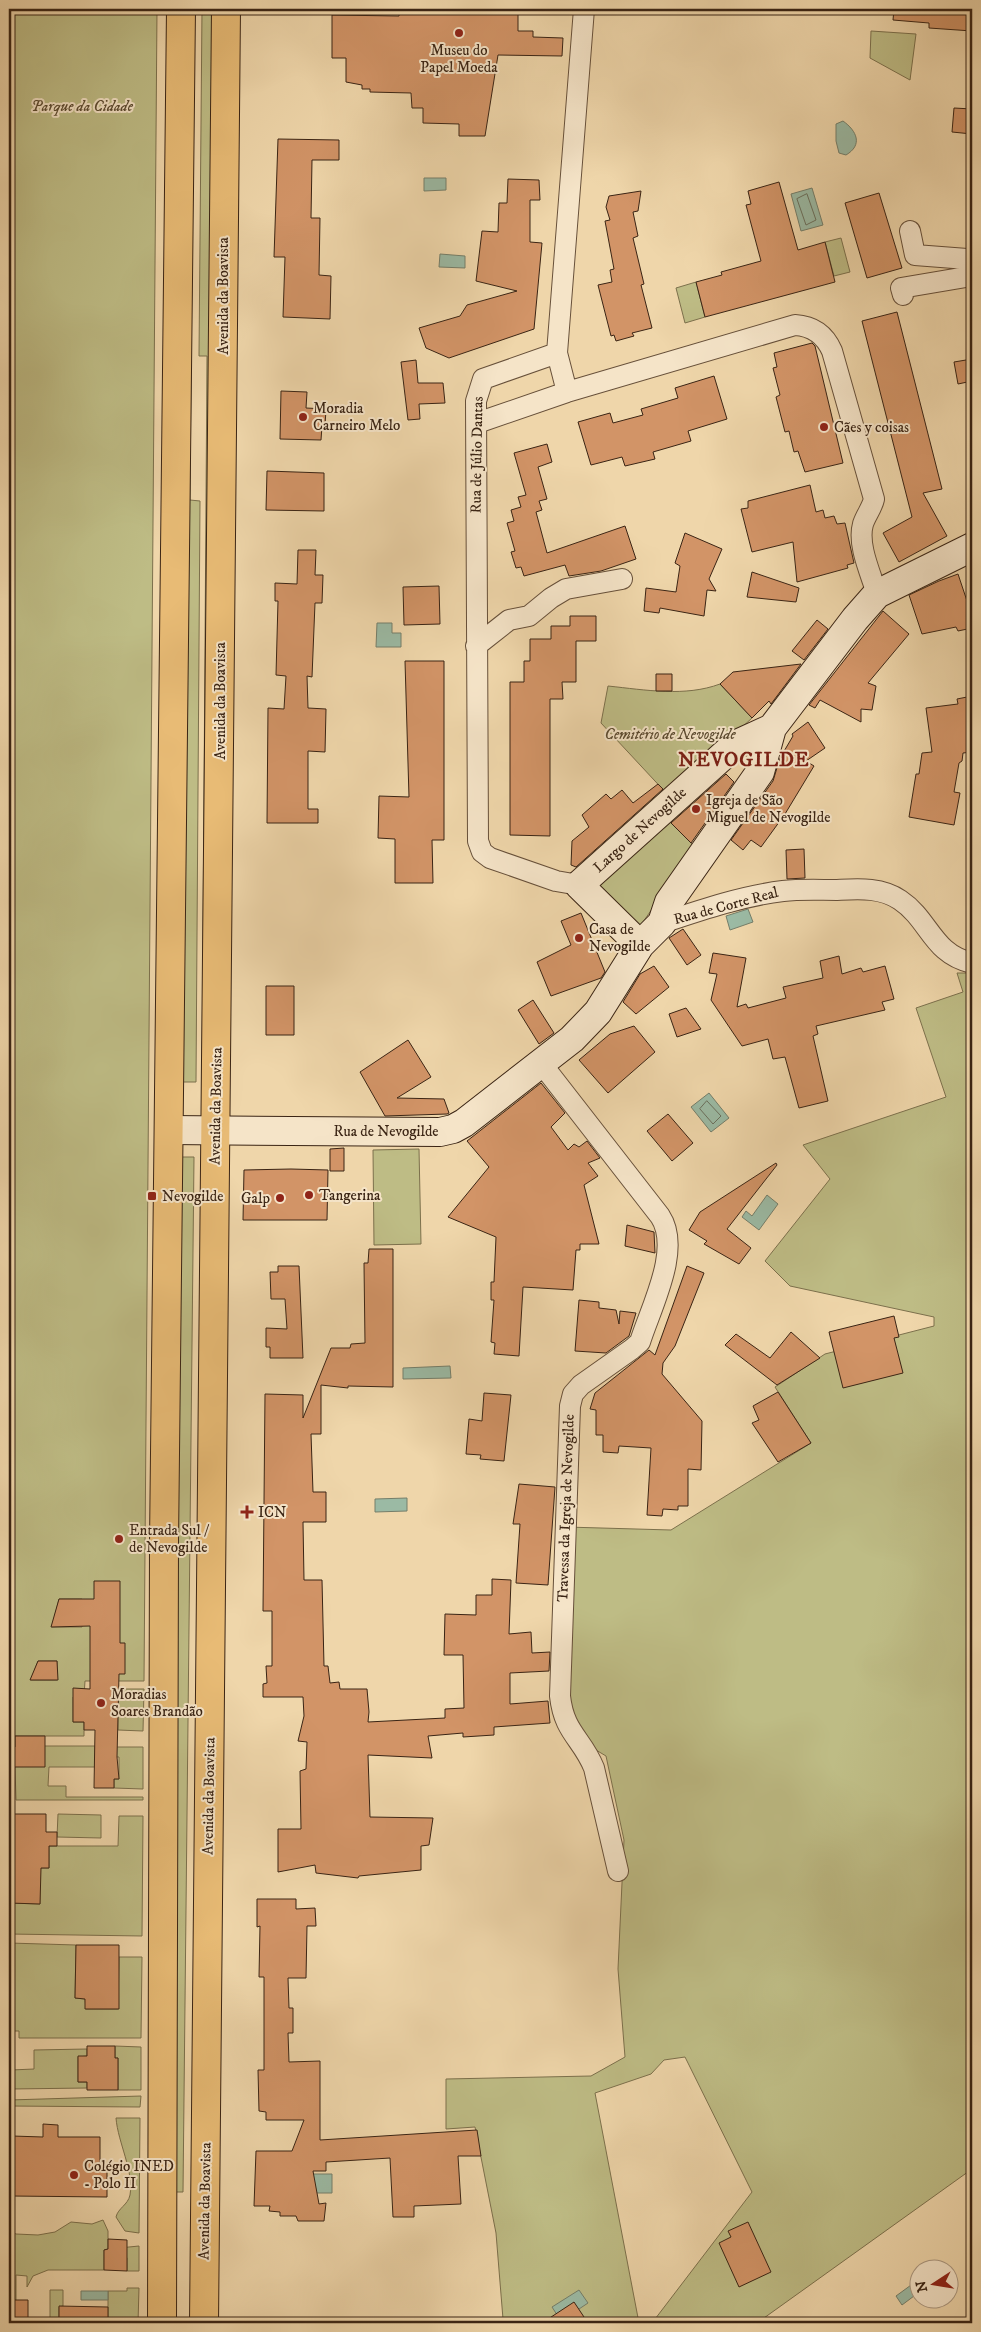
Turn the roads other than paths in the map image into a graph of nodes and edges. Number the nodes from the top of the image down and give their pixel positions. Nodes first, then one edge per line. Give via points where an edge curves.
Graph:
1 (181, 9) edge
2 (226, 9) edge
3 (584, 9) edge
4 (910, 231) dead end
5 (972, 262) edge
6 (972, 276) edge
7 (903, 295) dead end
8 (557, 353) junction
9 (567, 392) junction
10 (477, 424) junction
11 (972, 547) edge
12 (622, 579) dead end
13 (877, 594) junction
14 (476, 602) junction
15 (509, 620) junction
16 (476, 646) junction
17 (772, 728) junction
18 (579, 885) junction
19 (662, 923) junction
20 (640, 945) junction
21 (972, 963) edge
22 (572, 1039) joint
23 (541, 1063) junction
24 (170, 1130) junction
25 (217, 1131) junction
26 (618, 1871) dead end
27 (162, 2323) edge
28 (204, 2323) edge

1 - 24 main road
2 - 25 main road, Avenida da Boavista
3 - 8 street
4 - 5 street via 915,255
6 - 7 street via 901,288
8 - 9 street
8 - 10 street, Rua de Júlio Dantas via 483,379 476,401
9 - 10 street
9 - 13 street via 795,325 816,330 827,340 832,351 874,499 863,524 862,540
10 - 14 street, Rua de Júlio Dantas
11 - 13 street, Largo de Nevogilde
12 - 15 street via 566,590 529,616
13 - 17 street, Largo de Nevogilde
14 - 15 street
14 - 16 street, Rua de Júlio Dantas
15 - 16 street
16 - 18 street, Rua de Júlio Dantas via 478,841 482,852 490,858 556,881
17 - 18 street, Largo de Nevogilde via 735,745
17 - 19 street, Largo de Nevogilde via 760,772 669,902
18 - 20 street, Largo de Nevogilde
19 - 20 street, Largo de Nevogilde
19 - 21 street, Rua de Corte Real via 762,894 869,889 900,899 945,952 958,960
20 - 22 street, Largo de Nevogilde via 598,1012
22 - 23 street, Rua de Nevogilde
23 - 25 street, Rua de Nevogilde via 464,1123 440,1132
23 - 26 street, Travessa da Igreja de Nevogilde via 660,1216 667,1230 666,1264 640,1342 572,1394 570,1406 560,1696 566,1721 591,1761
24 - 25 street, Rua de Nevogilde
24 - 27 main road via 164,1544
25 - 28 main road, Avenida da Boavista

